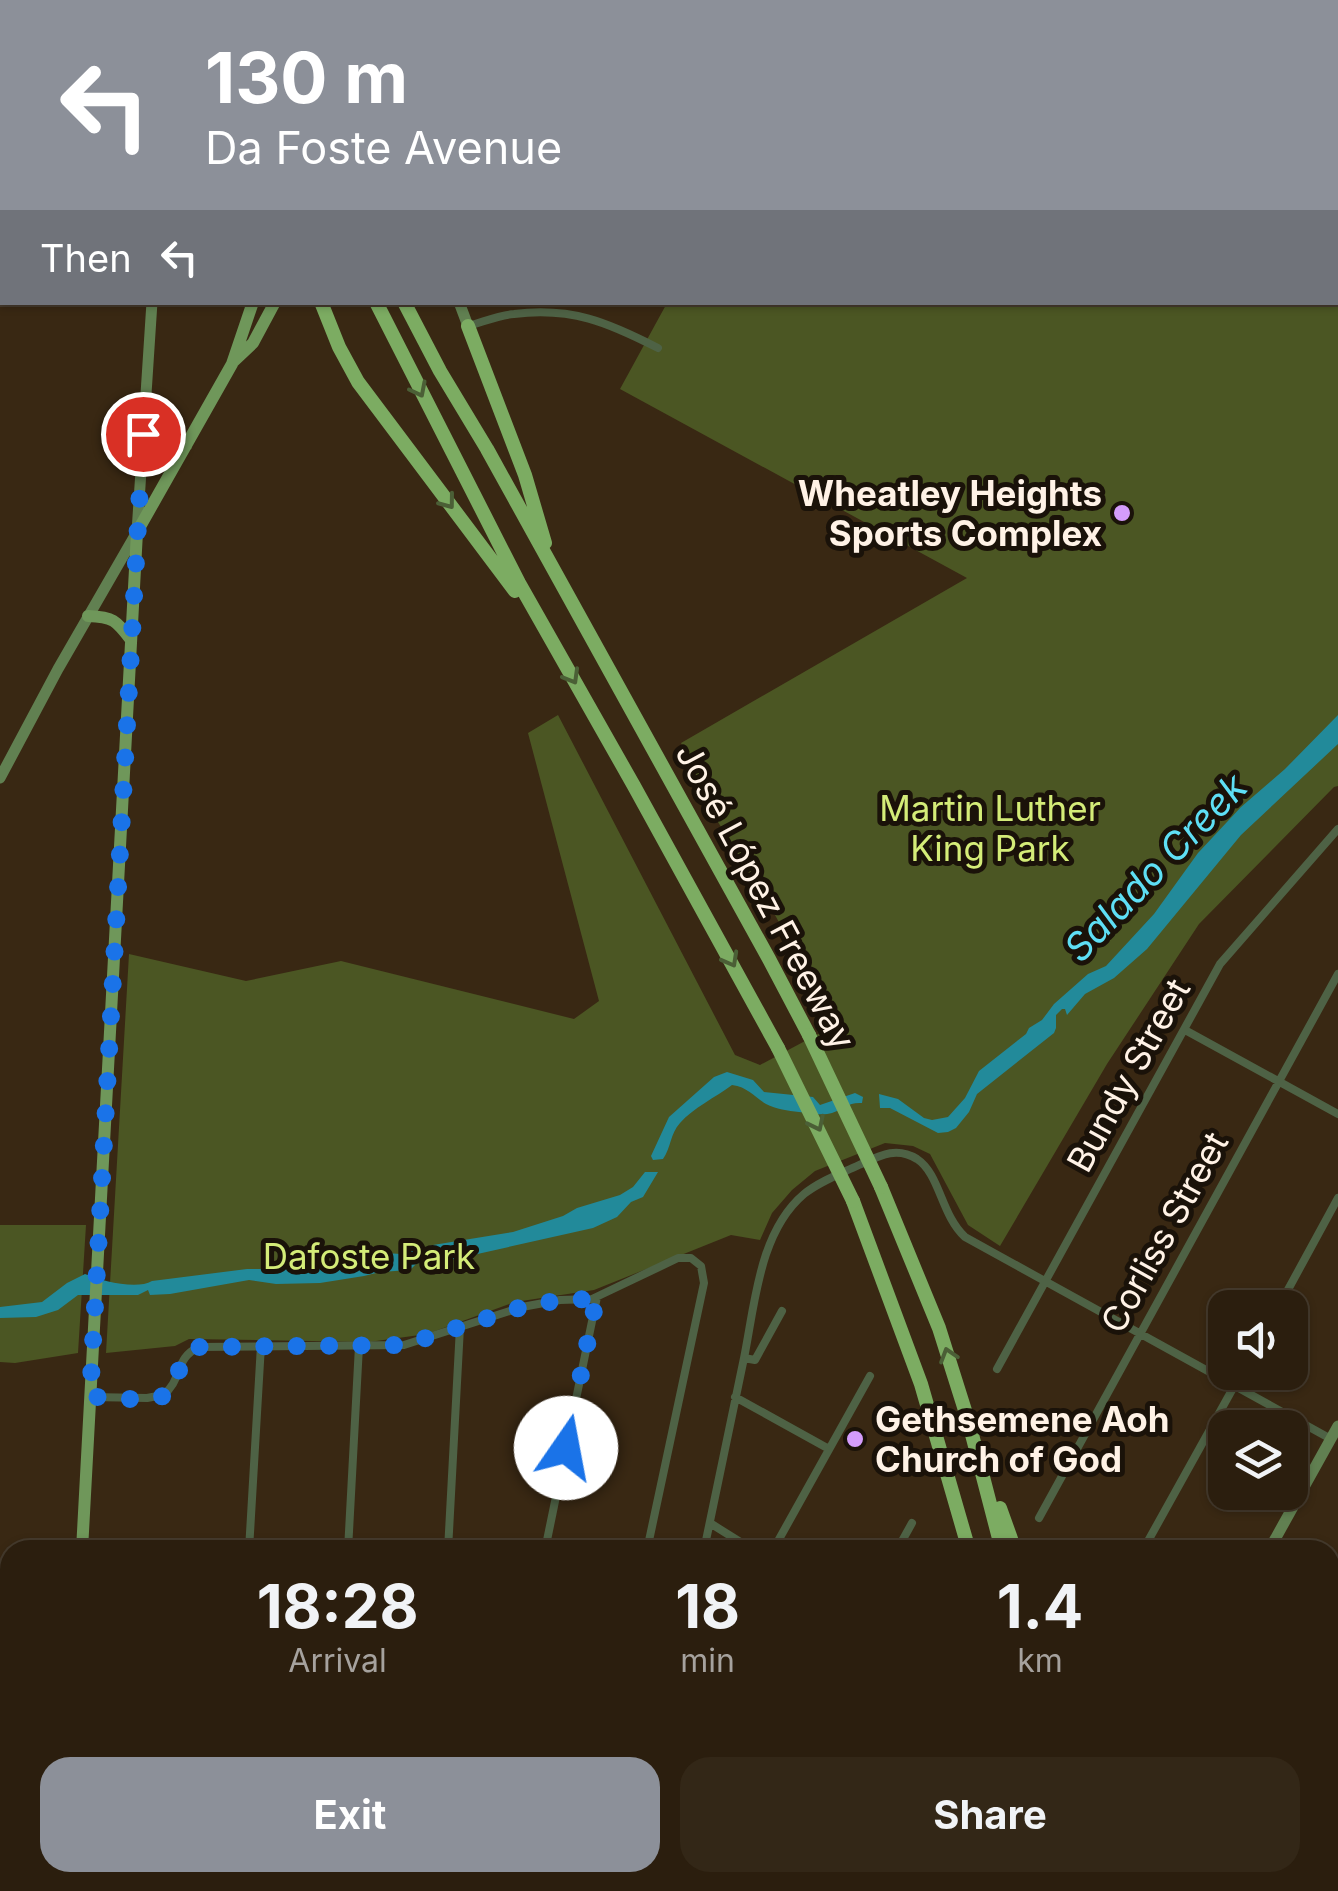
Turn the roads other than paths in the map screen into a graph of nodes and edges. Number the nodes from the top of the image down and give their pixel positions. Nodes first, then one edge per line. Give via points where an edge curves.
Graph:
1 (152, 305) edge
2 (252, 305) edge
3 (274, 305) edge
4 (321, 305) edge
5 (378, 305) edge
6 (406, 305) edge
7 (460, 305) edge
8 (468, 326) junction
9 (658, 348) dead end
10 (232, 364) junction
11 (143, 434) junction
12 (186, 446) junction
13 (137, 532) junction
14 (555, 572) junction
15 (88, 616) junction
16 (549, 637) junction
17 (131, 640) junction
18 (0, 778) edge
19 (1338, 829) edge
20 (1338, 974) edge
21 (1185, 1030) junction
22 (1278, 1082) junction
23 (1338, 1114) edge
24 (1338, 1198) edge
25 (1045, 1280) junction
26 (1288, 1290) edge
27 (597, 1296) junction
28 (782, 1312) dead end
29 (460, 1328) junction
30 (1140, 1333) junction
31 (261, 1345) junction
32 (359, 1346) junction
33 (744, 1358) junction
34 (996, 1369) dead end
35 (1208, 1371) edge
36 (870, 1376) dead end
37 (1231, 1390) edge
38 (1243, 1390) edge
39 (90, 1397) junction
40 (735, 1398) junction
41 (969, 1423) junction
42 (1338, 1426) edge
43 (1330, 1439) junction
44 (829, 1449) junction
45 (954, 1500) junction
46 (1039, 1518) dead end
47 (710, 1523) junction
48 (912, 1524) dead end
49 (83, 1540) edge
50 (250, 1540) edge
51 (349, 1540) edge
52 (449, 1540) edge
53 (547, 1540) edge
54 (649, 1540) edge
55 (706, 1540) edge
56 (737, 1540) edge
57 (779, 1540) edge
58 (903, 1540) edge
59 (958, 1540) edge
60 (966, 1540) edge
61 (999, 1540) edge
62 (1011, 1540) edge
63 (1149, 1540) edge
64 (1274, 1540) edge

1 - 11 main road
2 - 10 main road
3 - 10 main road
4 -> 16 highway via 358,382
5 -> 16 highway, José López Freeway
6 - 14 highway, José López Freeway
7 - 8 main road
8 - 9 street via 512,314 576,314
8 - 14 highway
10 - 12 main road
11 - 12 main road via 165,450
11 - 13 main road
12 - 13 main road
13 - 15 main road
13 - 17 main road
41 -> 14 highway, José López Freeway, bridge via 940,1328 808,1036
15 - 17 main road via 111,618
15 - 18 main road
16 -> 45 highway, José López Freeway, bridge via 778,1048 853,1201 921,1384
17 - 39 main road
19 - 21 street, Bundy Street via 1226,956
20 - 22 street, Corliss Street
21 - 22 street
21 - 25 street, Bundy Street
22 - 23 street
22 - 30 street, Corliss Street
24 - 26 street
25 - 30 street
25 - 33 street via 965,1237 926,1167 891,1151 814,1187 790,1207 765,1258
25 - 34 street, Bundy Street
27 - 29 street via 537,1303
27 - 53 street
27 - 54 street via 678,1258 694,1259 703,1271
28 - 33 street via 755,1360
29 - 32 street via 404,1345
29 - 52 street
30 - 35 street
30 - 46 street, Corliss Street
31 - 32 street
31 - 39 street via 193,1349 163,1396
31 - 50 street
32 - 51 street
33 - 40 street
36 - 44 street
37 - 63 street
38 - 43 street
39 - 49 main road
40 - 44 street
40 - 47 street
41 - 61 highway, José López Freeway
41 - 62 highway
42 - 43 main road
43 - 64 main road
44 - 57 street
45 - 59 highway
45 - 60 highway, José López Freeway
47 - 55 street
47 - 56 street
48 - 58 street

